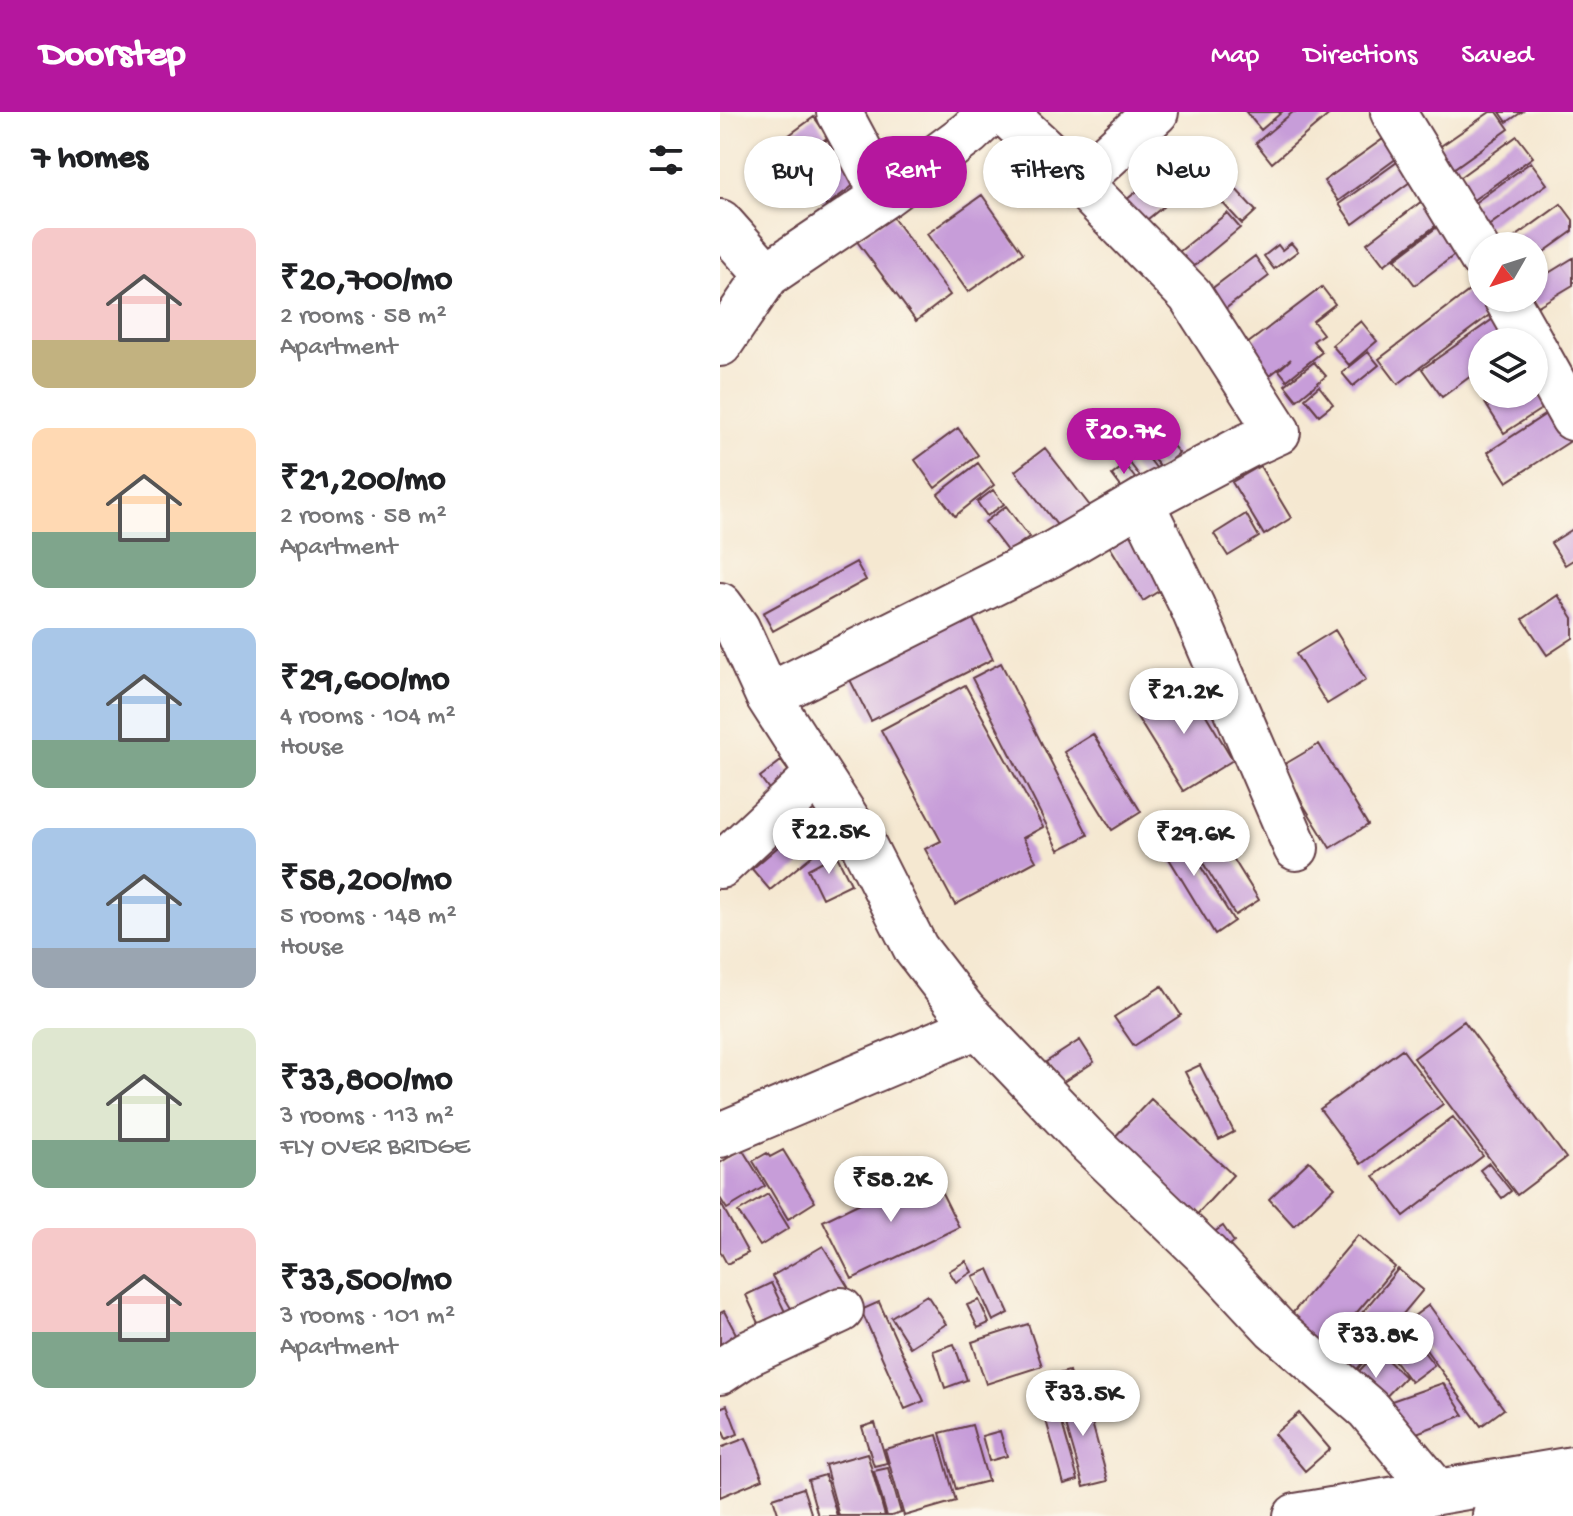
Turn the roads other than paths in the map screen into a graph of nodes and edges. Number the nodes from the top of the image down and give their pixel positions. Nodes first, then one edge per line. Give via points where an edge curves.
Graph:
1 (839, 112) edge
2 (991, 112) edge
3 (1004, 112) edge
4 (1156, 112) edge
5 (1393, 112) edge
6 (965, 136) edge
7 (1030, 136) edge
8 (857, 146) edge
9 (1112, 152) edge
10 (866, 208) edge
11 (1105, 208) edge
12 (720, 222) edge
13 (1468, 235) edge
14 (767, 275) junction
15 (720, 344) edge
16 (1548, 373) edge
17 (1573, 418) edge
18 (1141, 502) junction
19 (726, 622) edge
20 (768, 696) junction
21 (817, 775) junction
22 (1296, 848) dead end
23 (720, 866) edge
24 (978, 1026) junction
25 (720, 1135) edge
26 (841, 1310) dead end
27 (720, 1372) edge
28 (1573, 1469) edge
29 (1437, 1492) junction
30 (1573, 1503) edge
31 (1296, 1516) edge
32 (1495, 1516) edge

1 - 8 street
2 - 6 street
3 - 7 street
4 - 9 street
5 - 13 street
10 - 14 street
11 - 18 street via 1190,295 1278,432
12 - 14 street
14 - 15 street
16 - 17 street
18 - 20 street via 1052,554
18 - 22 street via 1192,606
19 - 20 street
20 - 21 street
21 - 23 street
21 - 24 street via 863,844 916,949
24 - 25 street
24 - 29 street via 1275,1328 1368,1409
26 - 27 street
28 - 29 street
29 - 31 street
30 - 32 street

